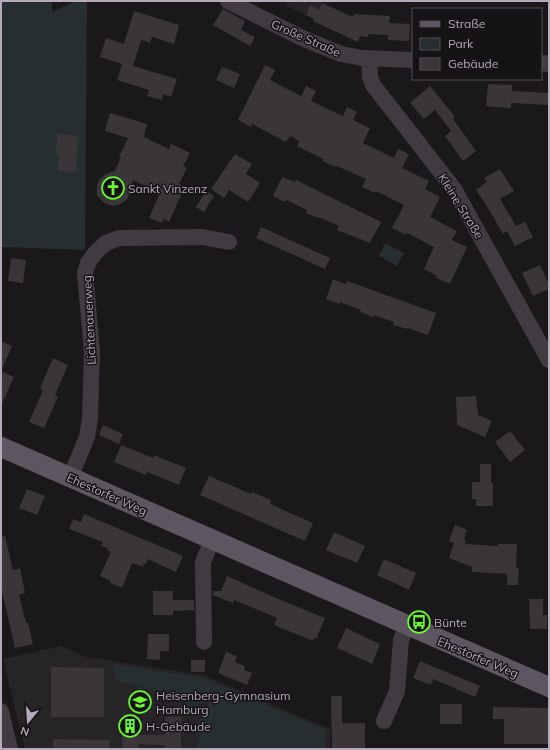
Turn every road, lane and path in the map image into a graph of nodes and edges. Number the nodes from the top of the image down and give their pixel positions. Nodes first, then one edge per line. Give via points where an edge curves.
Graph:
1 (228, 1) edge
2 (369, 59) junction
3 (412, 60) edge
4 (229, 242) dead end
5 (549, 360) edge
6 (1, 448) edge
7 (70, 478) junction
8 (212, 540) junction
9 (407, 626) junction
10 (204, 642) dead end
11 (549, 687) edge
12 (1, 711) edge
13 (384, 722) dead end
14 (10, 749) edge

1 - 2 street, Große Straße via 334,52
2 - 3 street, Große Straße
2 - 5 street, Kleine Straße via 373,84 454,189
4 - 7 street, Lichtenauerweg via 202,237 119,238 103,246 93,255 85,273 92,352 90,426
6 - 7 main road, Ehestorfer Weg
7 - 8 main road, Ehestorfer Weg
8 - 9 main road, Ehestorfer Weg
8 - 10 street via 203,562
9 - 11 main road, Ehestorfer Weg
9 - 13 street via 401,640 397,692
12 - 14 street

